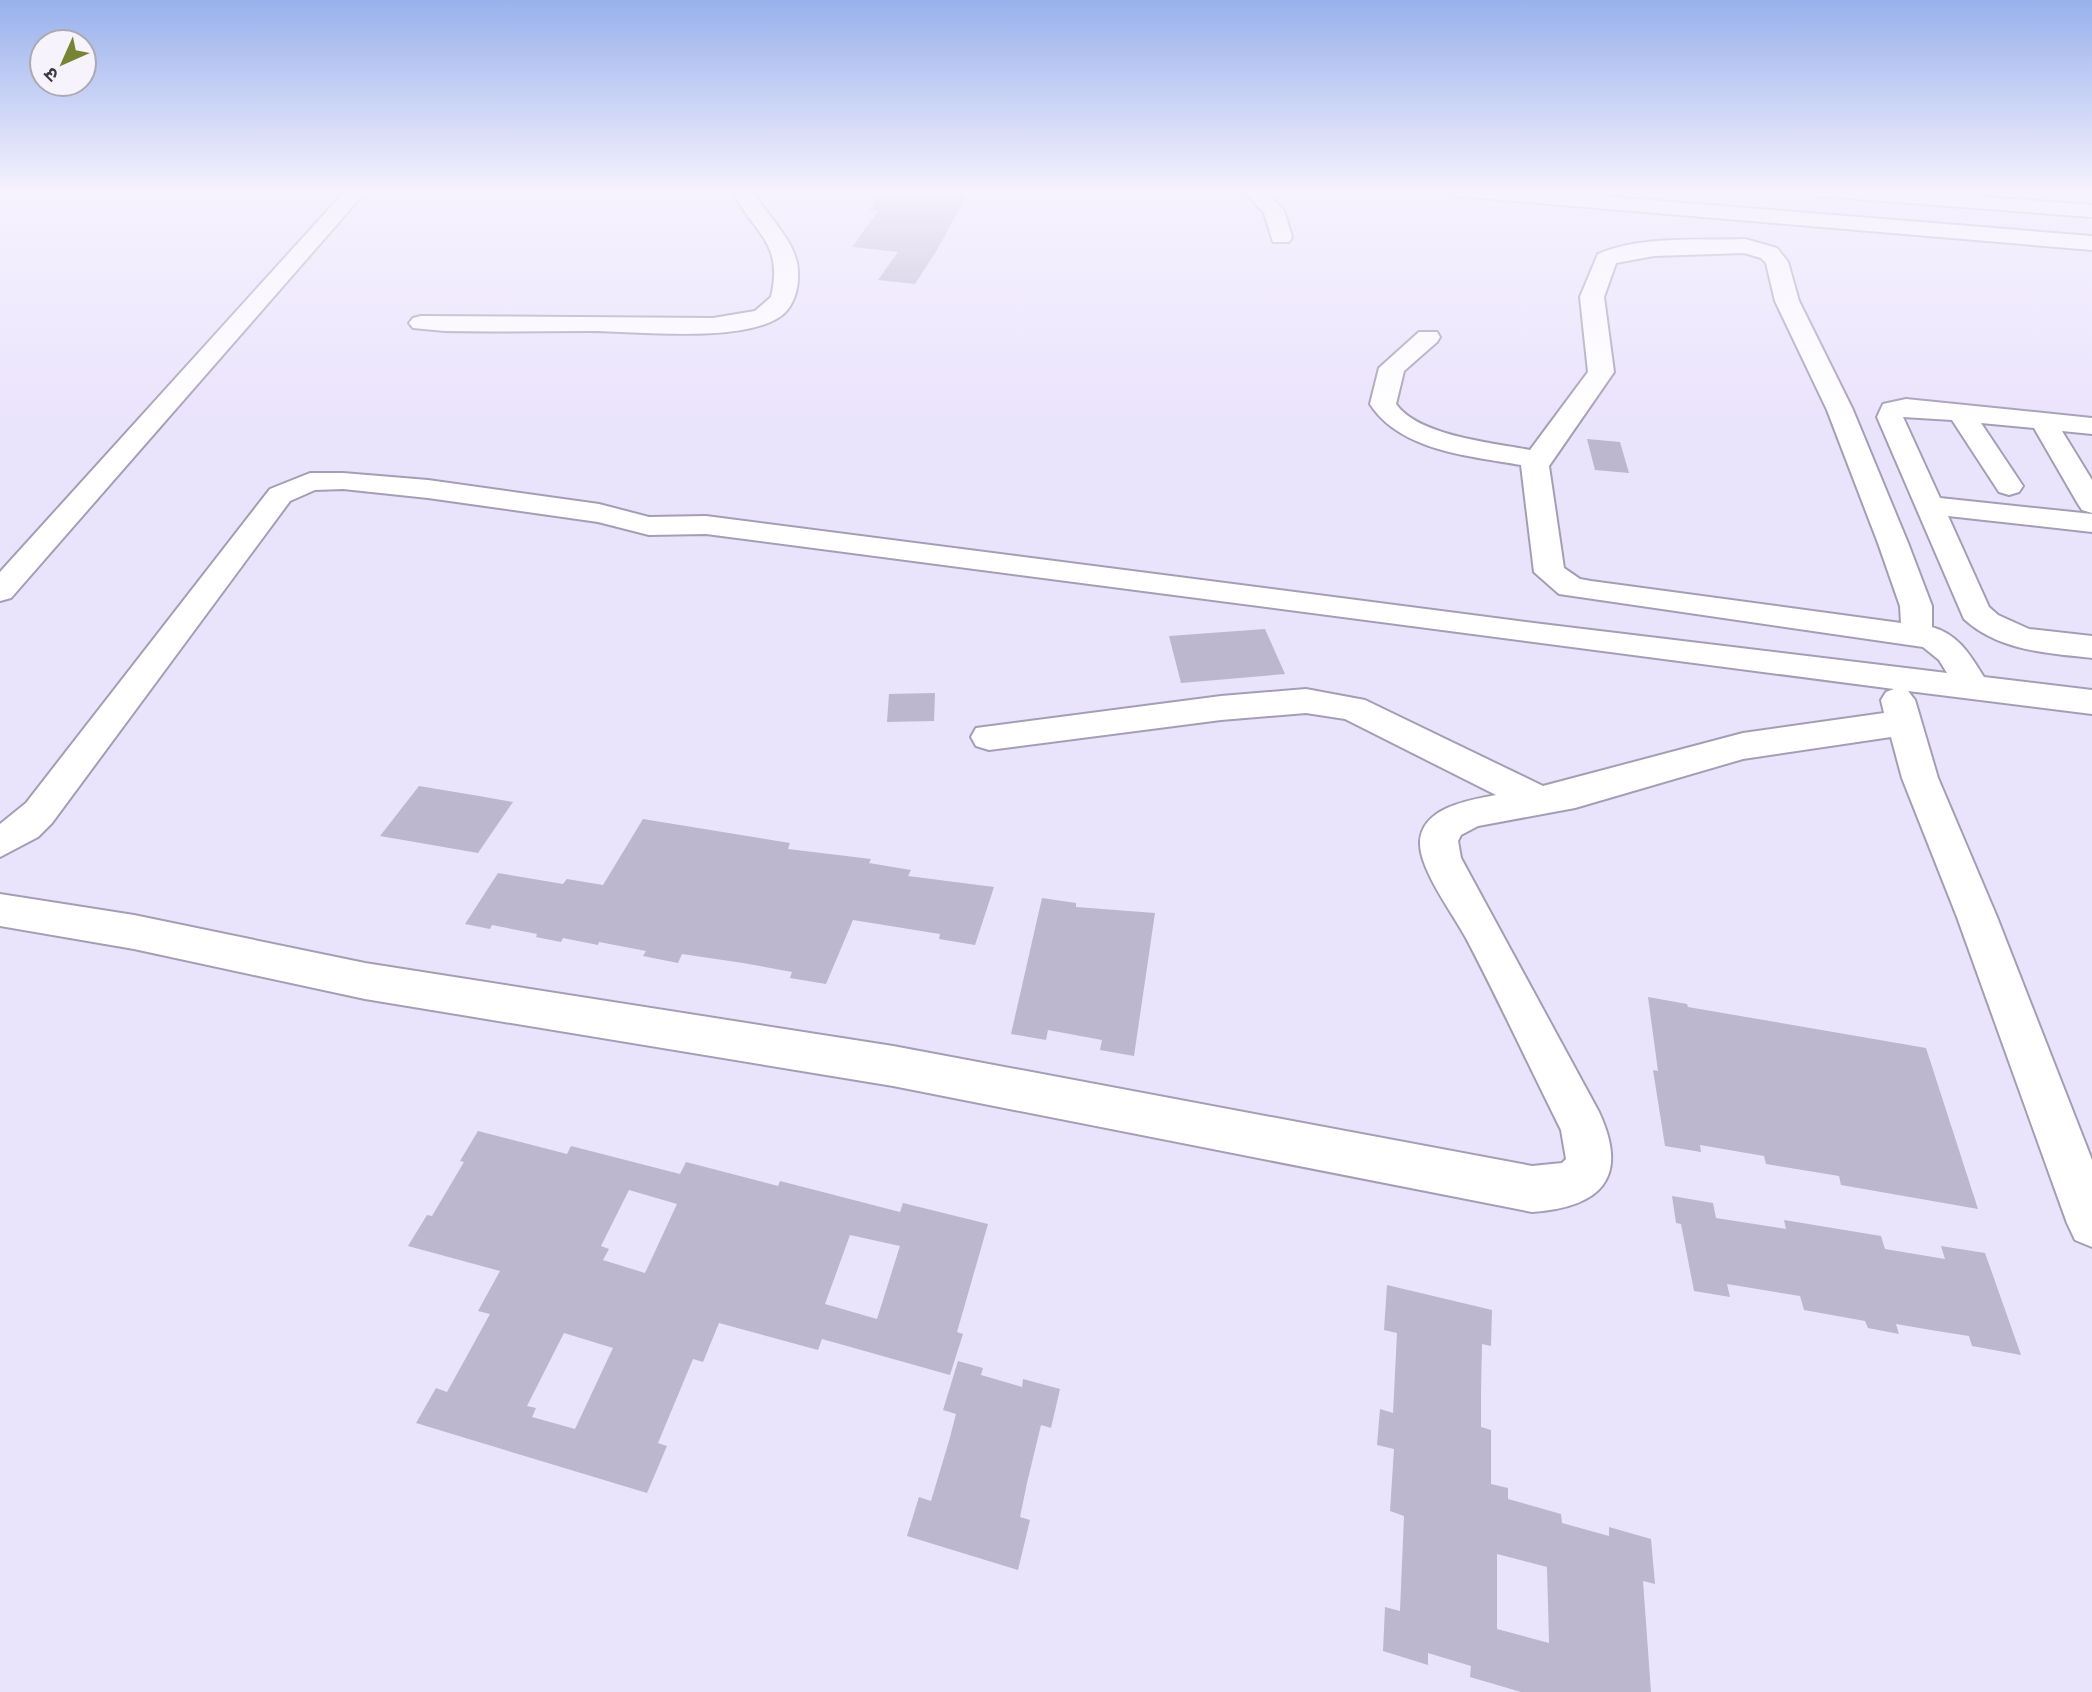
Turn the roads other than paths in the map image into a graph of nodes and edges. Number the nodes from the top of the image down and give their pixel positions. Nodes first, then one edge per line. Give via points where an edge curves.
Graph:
1 (286, 269) edge
2 (786, 269) edge
3 (1602, 269) edge
4 (1779, 269) edge
5 (421, 323) dead end
6 (1428, 337) dead end
7 (1867, 402) dead end
8 (1906, 407) junction
9 (1961, 413) junction
10 (2043, 421) junction
11 (2092, 426) edge
12 (1537, 459) junction
13 (2009, 486) dead end
14 (1928, 505) junction
15 (2091, 505) edge
16 (0, 591) edge
17 (2000, 631) junction
18 (1914, 634) junction
19 (2092, 647) edge
20 (1889, 675) junction
21 (1973, 687) junction
22 (2027, 694) junction
23 (2092, 702) edge
24 (1906, 723) junction
25 (989, 737) dead end
26 (1540, 801) junction
27 (0, 842) edge
28 (0, 910) edge
29 (2092, 1223) edge

1 - 16 street
2 - 5 street via 778,309 742,322
3 - 12 street via 1592,297 1601,372
4 - 18 street via 1787,301 1840,411 1884,519 1916,606
6 - 12 street via 1392,368 1383,404 1389,416 1438,439
7 - 8 street
8 - 9 street
8 - 14 street via 1892,410 1890,417
9 - 10 street
9 - 13 street
10 - 11 street
10 - 15 street
12 - 18 street via 1546,564 1549,572 1570,586
14 - 15 street
14 - 17 street via 1975,612
17 - 19 street
17 - 22 street via 1998,648
18 - 21 street via 1942,643
20 - 21 street
20 - 24 street
20 - 27 street via 1550,636 706,525 649,526 599,513 453,492 323,480 279,495 39,813
21 - 22 street
22 - 23 street
24 - 26 street via 1743,746
24 - 29 street via 1920,778
25 - 26 street via 1221,708 1327,702 1353,708
26 - 28 street via 1470,814 1448,825 1439,840 1442,859 1590,1145 1588,1167 1580,1181 1567,1187 1532,1189 907,1068 365,981 134,932

